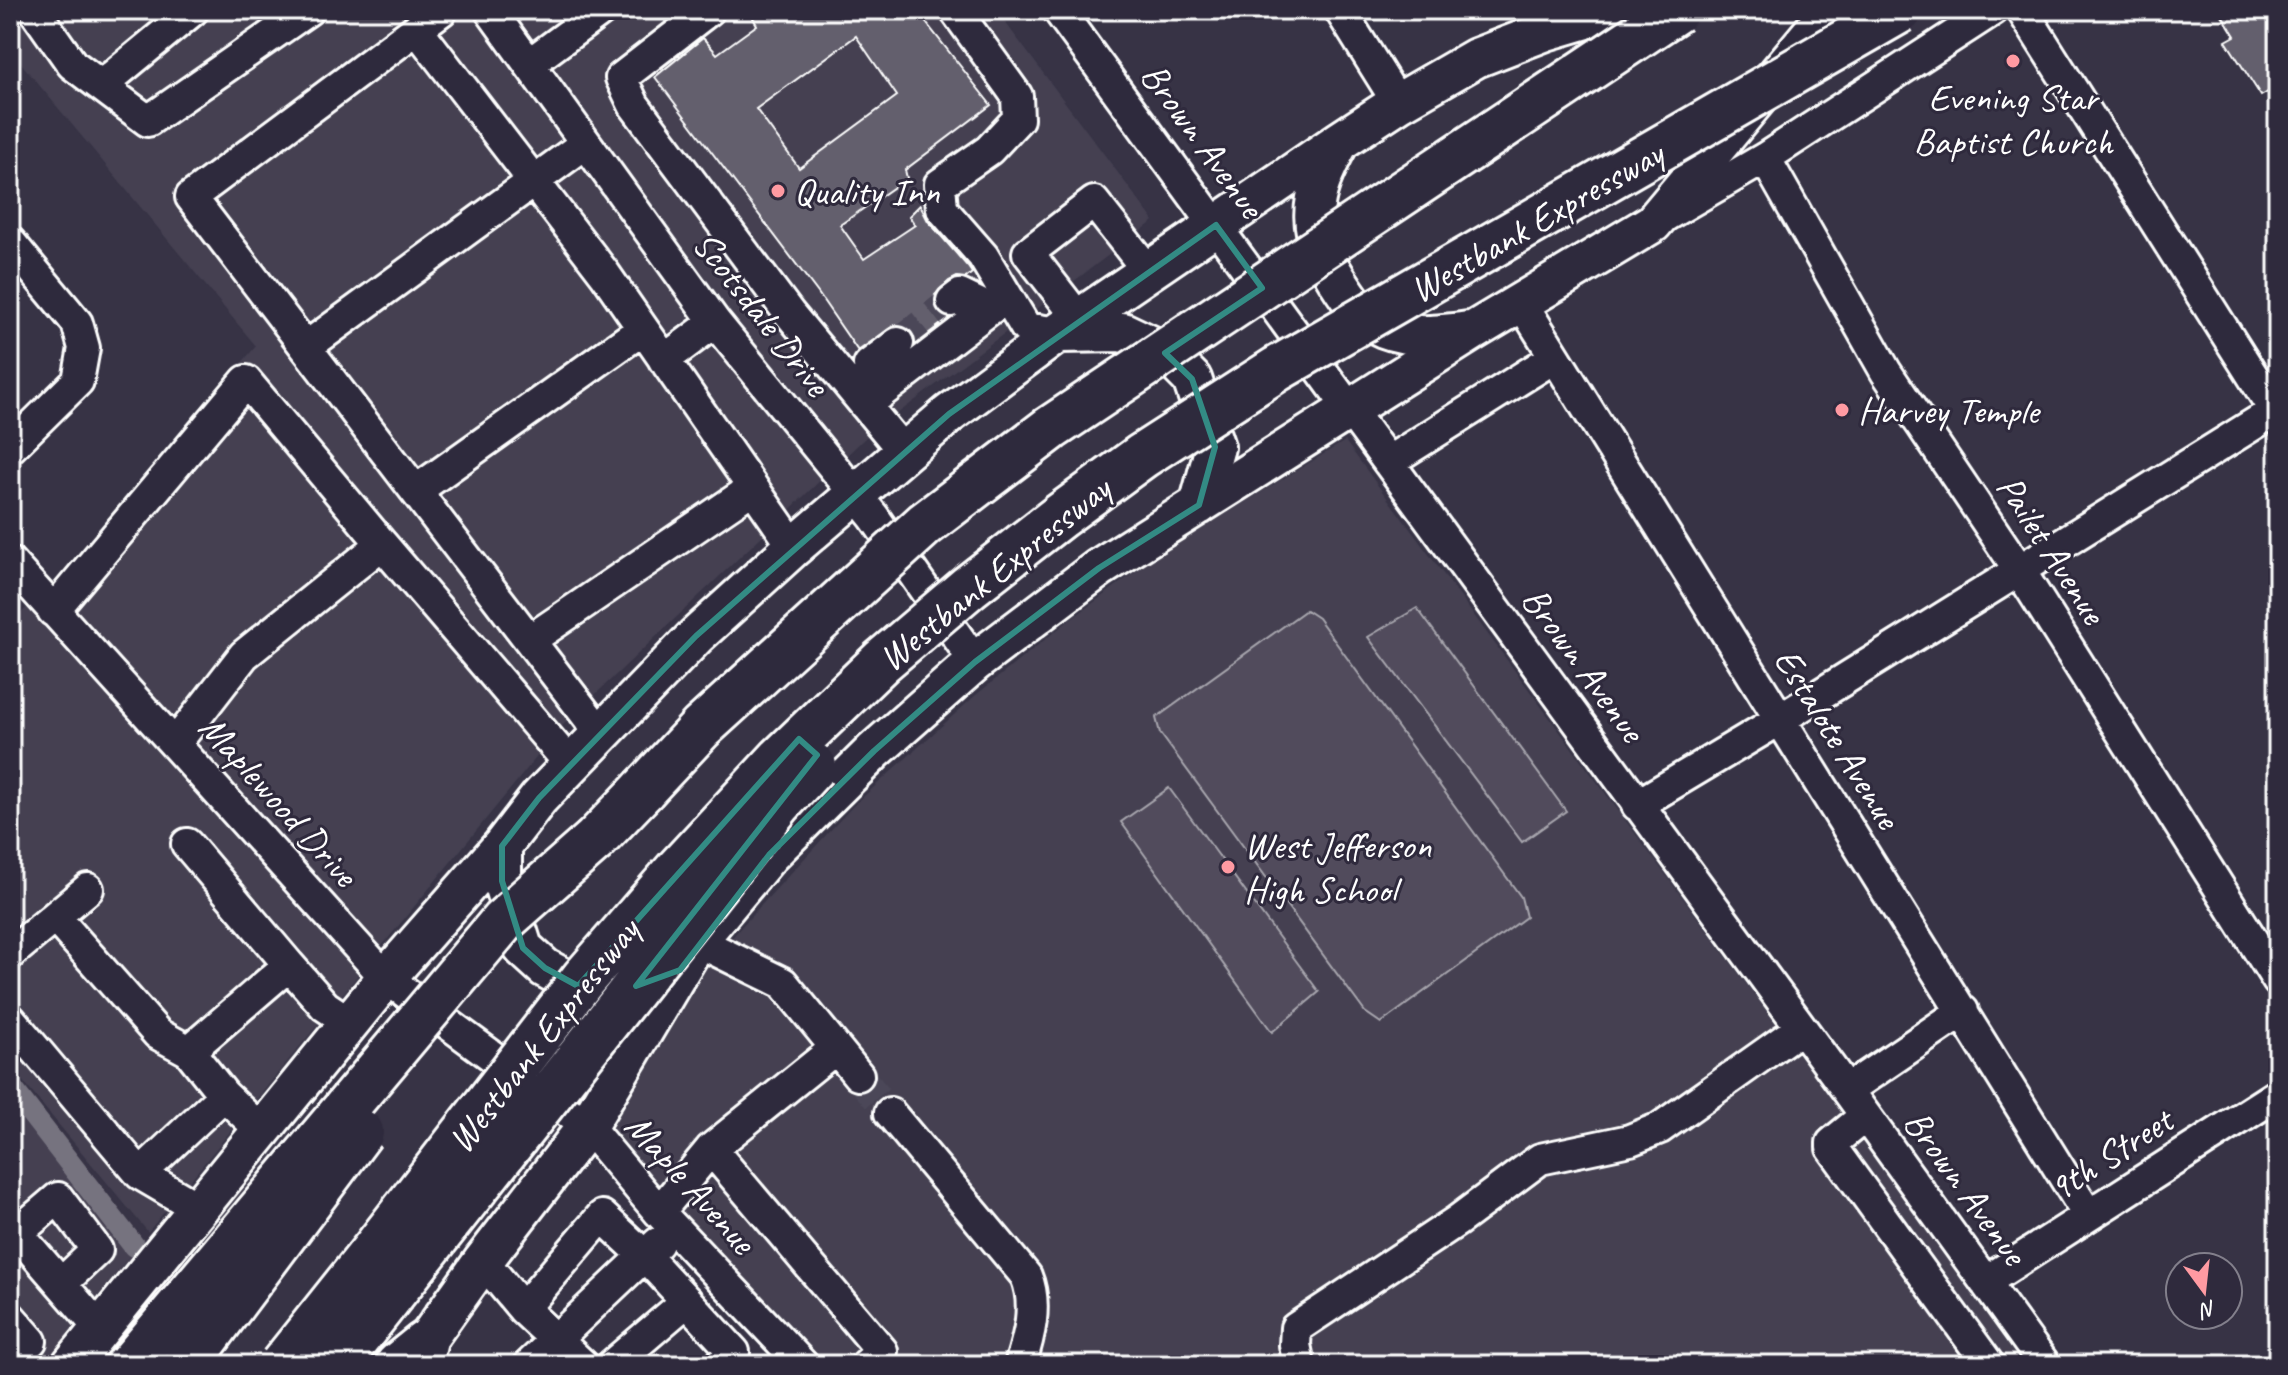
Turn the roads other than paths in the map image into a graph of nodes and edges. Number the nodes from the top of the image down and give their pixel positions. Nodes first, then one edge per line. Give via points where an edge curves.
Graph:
1 (43, 10) edge
2 (193, 10) edge
3 (308, 10) edge
4 (442, 10) edge
5 (490, 10) edge
6 (602, 10) edge
7 (709, 10) edge
8 (955, 10) edge
9 (1058, 10) edge
10 (1340, 10) edge
11 (1543, 10) edge
12 (1617, 10) edge
13 (1677, 10) edge
14 (1831, 10) edge
15 (1901, 10) edge
16 (1993, 10) edge
17 (2022, 10) edge
18 (417, 29) junction
19 (1476, 58) junction
20 (529, 64) junction
21 (102, 85) junction
22 (1398, 103) junction
23 (1340, 141) junction
24 (586, 143) junction
25 (1765, 158) junction
26 (533, 181) junction
27 (1653, 223) junction
28 (1216, 225) junction
29 (10, 242) edge
30 (1148, 271) junction
31 (952, 301) tunnel mouth
32 (998, 302) junction
33 (1521, 302) junction
34 (715, 322) junction
35 (1069, 326) junction
36 (643, 329) junction
37 (1473, 331) junction
38 (898, 343) tunnel mouth
39 (306, 347) junction
40 (1555, 357) junction
41 (664, 360) junction
42 (872, 400) junction
43 (1351, 410) junction
44 (2277, 412) edge
45 (10, 448) edge
46 (904, 452) junction
47 (1388, 462) junction
48 (753, 488) junction
49 (417, 490) junction
50 (855, 495) junction
51 (1199, 505) junction
52 (382, 544) junction
53 (794, 547) junction
54 (10, 562) edge
55 (2020, 571) junction
56 (53, 611) junction
57 (530, 640) junction
58 (882, 661) junction
59 (975, 662) junction
60 (1779, 720) junction
61 (601, 734) junction
62 (175, 744) junction
63 (571, 765) junction
64 (1637, 805) junction
65 (595, 840) junction
66 (187, 844) dead end
67 (502, 846) junction
68 (88, 889) dead end
69 (55, 917) junction
70 (10, 954) edge
71 (689, 956) junction
72 (289, 965) junction
73 (386, 978) junction
74 (2278, 981) edge
75 (1963, 1011) junction
76 (10, 1019) edge
77 (349, 1022) junction
78 (1801, 1028) junction
79 (836, 1048) junction
80 (189, 1051) junction
81 (507, 1069) joint
82 (858, 1075) tunnel mouth
83 (1847, 1090) junction
84 (2278, 1094) edge
85 (224, 1095) junction
86 (890, 1113) tunnel mouth
87 (1865, 1116) junction
88 (587, 1126) junction
89 (261, 1130) junction
90 (711, 1149) junction
91 (140, 1174) junction
92 (198, 1208) junction
93 (2088, 1215) junction
94 (666, 1220) junction
95 (12, 1232) edge
96 (645, 1256) junction
97 (483, 1261) junction
98 (1985, 1282) junction
99 (61, 1284) junction
100 (687, 1301) junction
101 (523, 1309) junction
102 (10, 1317) edge
103 (100, 1329) junction
104 (557, 1339) junction
105 (10, 1358) edge
106 (410, 1358) edge
107 (71, 1365) edge
108 (130, 1365) edge
109 (187, 1365) edge
110 (282, 1365) edge
111 (336, 1365) edge
112 (529, 1365) edge
113 (583, 1365) edge
114 (612, 1365) edge
115 (720, 1365) edge
116 (803, 1365) edge
117 (866, 1365) edge
118 (1020, 1365) edge
119 (1299, 1365) edge
120 (1989, 1365) edge
121 (2045, 1365) edge

1 - 21 street via 37,14 72,64
2 - 21 street
3 - 21 street via 148,121
4 - 18 street
5 - 20 street, Scotsdale Drive
6 - 20 street
7 - 42 street via 621,78 634,105 761,276
8 - 32 street via 1017,96 1018,119 989,150 940,184 942,209 983,256
9 - 28 street, Brown Avenue
10 - 22 street
11 - 19 street
12 - 19 main road
13 - 65 highway, Westbank Expressway, bridge via 1051,428 925,524 701,728
14 - 27 main road
15 - 58 highway, Westbank Expressway, bridge via 1277,369 1060,516
16 - 25 street, Westbank Expressway
17 - 44 street
18 - 26 street
18 - 39 street via 191,197
19 - 22 main road
20 - 24 street, Scotsdale Drive
22 - 23 main road
23 - 28 main road
23 - 37 main road via 1316,196 1314,230 1326,263 1356,307 1379,325 1415,335
24 - 26 street
24 - 34 street, Scotsdale Drive
25 - 27 street, Westbank Expressway
25 - 55 street, Pailet Avenue via 1886,372
26 - 36 street
26 - 39 street
27 - 33 main road, Westbank Expressway
28 - 30 main road
28 - 43 street, Brown Avenue
29 - 45 street via 77,323 84,348 78,381
30 - 35 main road
30 - 35 street via 1094,202 1028,253
31 - 32 street via 960,295
32 - 35 street via 1026,328
32 - 42 street
33 - 37 main road, Westbank Expressway
33 - 40 street, Estalote Avenue
34 - 41 street
34 - 50 street, Scotsdale Drive
35 - 46 main road
35 - 51 main road via 1123,332 1165,352 1192,379 1215,447
36 - 41 street
36 - 49 street
37 - 43 main road, Westbank Expressway
38 - 42 street via 869,365
39 - 49 street
40 - 47 street
40 - 60 street, Estalote Avenue
41 - 48 street
42 - 46 street
43 - 47 street, Brown Avenue
43 - 51 main road, Westbank Expressway
44 - 55 street
46 - 50 main road
47 - 64 street, Brown Avenue
48 - 53 street
48 - 57 street
49 - 57 street
50 - 53 main road
50 - 59 street, Scotsdale Drive
51 - 59 main road, Westbank Expressway via 1099,568
52 - 56 street via 246,381
52 - 62 street via 244,655
52 - 63 street
53 - 61 main road via 696,636
54 - 56 street, Maplewood Drive
55 - 60 street
55 - 74 street, Pailet Avenue
56 - 62 street, Maplewood Drive
57 - 61 street
58 - 110 highway, Westbank Expressway, bridge via 726,815 584,978
58 - 111 highway, bridge via 853,723 779,804
59 - 71 main road, Westbank Expressway via 874,751 769,855
60 - 64 street
60 - 75 street, Estalote Avenue
61 - 63 main road
62 - 73 street, Maplewood Drive
63 - 67 main road
64 - 78 street, Brown Avenue
65 - 108 highway, bridge via 503,921
65 - 109 highway, Westbank Expressway, bridge via 460,999
66 - 72 street
67 - 71 main road via 502,881 523,948 545,968 589,992 622,991
67 - 73 main road
68 - 69 street
69 - 70 street
69 - 80 street via 158,1034
71 - 79 street via 783,983
71 - 88 main road, Westbank Expressway
72 - 77 street via 325,1006
72 - 80 street
73 - 77 main road
73 - 81 street, Maplewood Drive
75 - 83 street
75 - 93 street, Estalote Avenue
76 - 91 street
77 - 89 main road
78 - 83 street, Brown Avenue
78 - 119 street via 1660,1128 1630,1140 1540,1159 1296,1328
79 - 82 street
79 - 90 street
80 - 85 street
81 - 88 street, Maple Avenue
83 - 87 street, Brown Avenue
84 - 93 street, 9th Street
85 - 89 street
85 - 91 street
86 - 118 street via 1026,1276 1032,1308
87 - 98 street, Brown Avenue
87 - 120 street via 1832,1148
88 - 94 street, Maple Avenue
88 - 97 main road, Westbank Expressway
89 - 92 main road
90 - 94 street
90 - 117 street via 882,1351
91 - 92 street
92 - 103 main road
93 - 98 street, 9th Street
94 - 96 street
94 - 116 street, Maple Avenue
95 - 99 street
95 - 99 street via 58,1198 97,1250
96 - 100 street
96 - 101 street via 602,1216
96 - 104 street
97 - 101 street
97 - 106 main road, Westbank Expressway
98 - 121 street, Brown Avenue
99 - 103 street
100 - 114 street
100 - 115 street via 734,1352
101 - 104 street
102 - 105 street via 31,1341
103 - 107 main road
104 - 112 street
104 - 113 street

